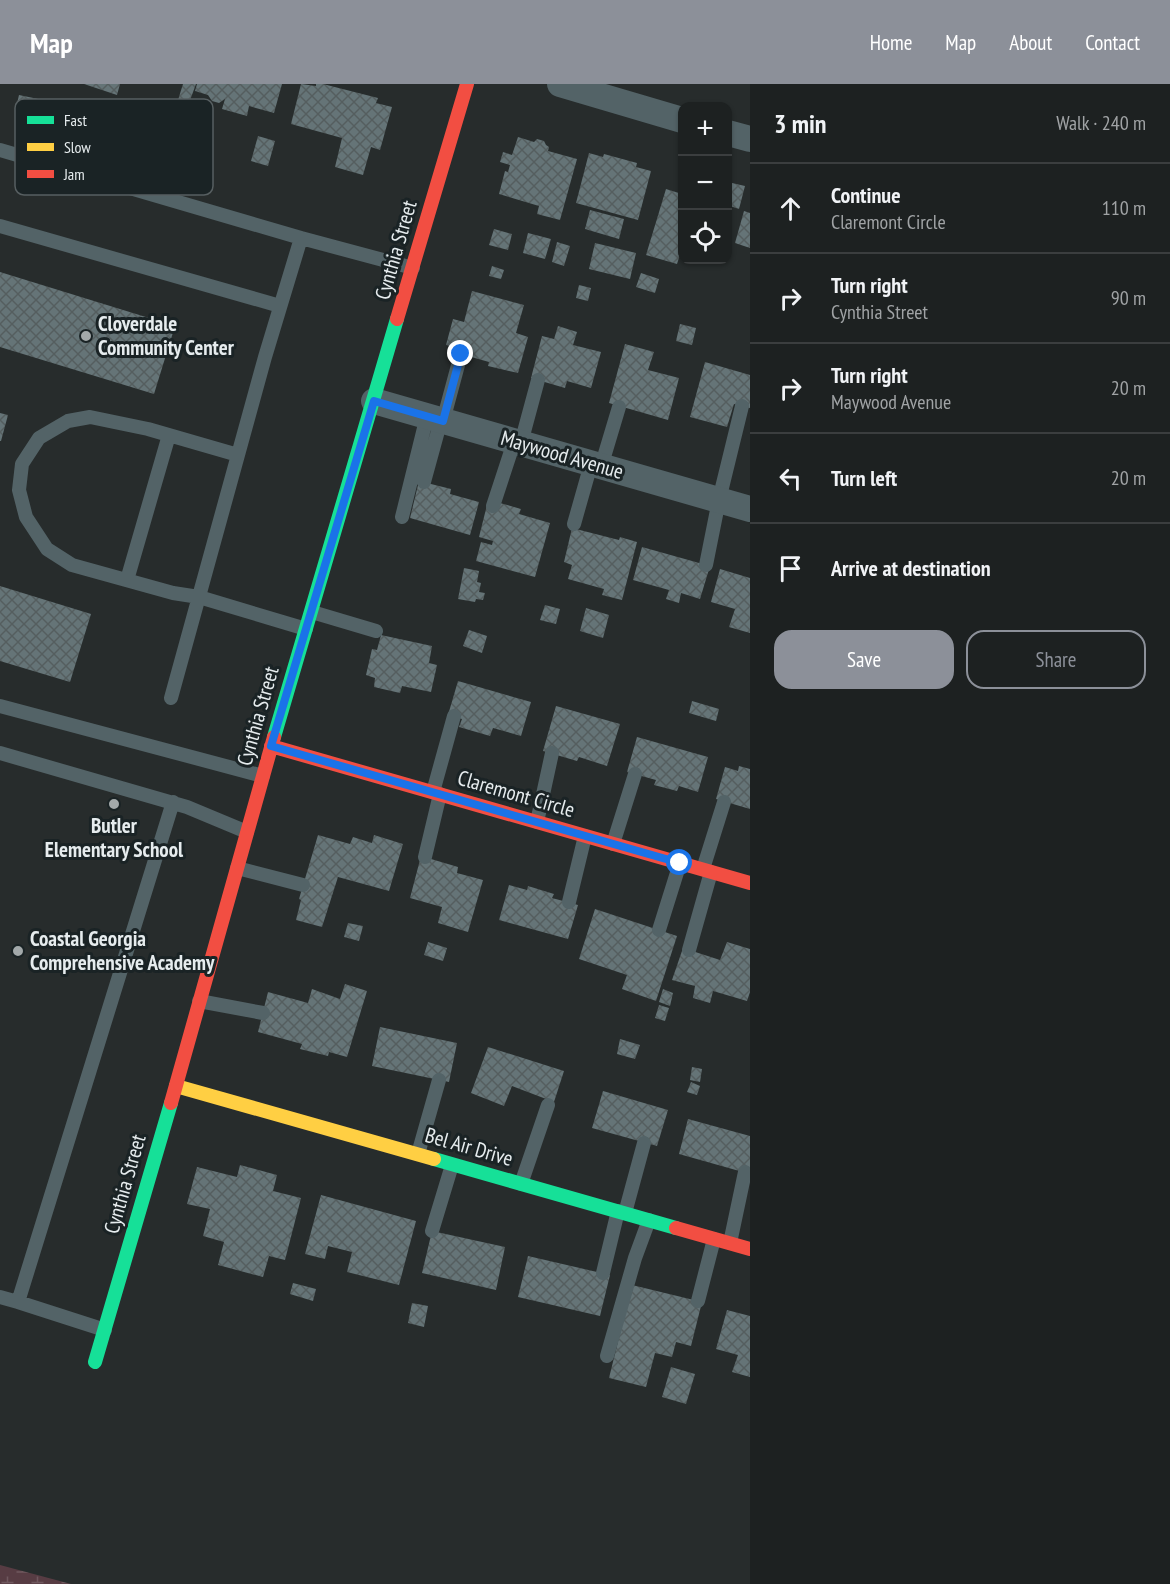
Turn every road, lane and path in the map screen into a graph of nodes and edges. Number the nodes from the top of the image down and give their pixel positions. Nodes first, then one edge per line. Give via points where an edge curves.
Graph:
1 (467, 84) edge
2 (560, 84) edge
3 (678, 119) edge
4 (732, 134) edge
5 (750, 139) edge
6 (0, 150) edge
7 (15, 154) edge
8 (154, 195) edge
9 (0, 226) edge
10 (301, 238) junction
11 (413, 268) junction
12 (280, 306) junction
13 (461, 354) dead end
14 (538, 380) dead end
15 (374, 401) junction
16 (742, 406) dead end
17 (619, 407) dead end
18 (437, 419) junction
19 (169, 435) junction
20 (517, 442) junction
21 (238, 455) junction
22 (596, 465) junction
23 (424, 482) dead end
24 (719, 500) junction
25 (493, 506) dead end
26 (750, 509) edge
27 (402, 517) dead end
28 (574, 524) dead end
29 (706, 565) dead end
30 (128, 580) junction
31 (199, 597) junction
32 (312, 612) junction
33 (306, 630) junction
34 (376, 631) dead end
35 (171, 698) dead end
36 (0, 706) edge
37 (454, 716) dead end
38 (271, 746) junction
39 (0, 753) edge
40 (552, 753) dead end
41 (635, 774) dead end
42 (263, 776) junction
43 (437, 793) junction
44 (173, 802) junction
45 (724, 802) dead end
46 (537, 822) junction
47 (247, 832) junction
48 (585, 836) junction
49 (613, 844) junction
50 (425, 857) dead end
51 (680, 863) junction
52 (237, 868) junction
53 (707, 871) junction
54 (750, 883) edge
55 (303, 885) dead end
56 (569, 902) dead end
57 (659, 930) dead end
58 (689, 950) dead end
59 (200, 1001) junction
60 (263, 1013) dead end
61 (439, 1080) dead end
62 (176, 1086) junction
63 (548, 1105) dead end
64 (644, 1143) dead end
65 (418, 1154) junction
66 (452, 1164) junction
67 (745, 1172) dead end
68 (521, 1184) junction
69 (622, 1212) junction
70 (649, 1220) junction
71 (432, 1231) dead end
72 (714, 1239) junction
73 (730, 1243) junction
74 (750, 1249) edge
75 (603, 1273) dead end
76 (0, 1297) edge
77 (698, 1301) dead end
78 (18, 1302) junction
79 (105, 1330) junction
80 (607, 1356) dead end
81 (95, 1362) dead end

1 - 11 street, Cynthia Street
2 - 3 street
4 - 5 street
6 - 7 lane
8 - 10 lane
9 - 12 lane
10 - 11 lane
10 - 12 lane
11 - 15 street, Cynthia Street
12 - 21 lane
13 - 18 lane
14 - 20 lane
15 - 18 street, Maywood Avenue
15 - 32 street, Cynthia Street
16 - 24 lane
17 - 22 lane
18 - 20 street, Maywood Avenue
18 - 23 lane
18 - 27 lane
19 - 21 lane
19 - 30 lane
19 - 30 lane via 90,417 68,421 39,438 22,464 19,490 26,517 47,549 72,565
20 - 22 street, Maywood Avenue
20 - 25 lane
21 - 31 lane
22 - 24 street, Maywood Avenue
22 - 28 lane
24 - 26 street, Maywood Avenue
24 - 29 lane
30 - 31 lane
31 - 33 lane
31 - 35 lane
32 - 33 street, Cynthia Street
32 - 34 lane
33 - 38 street, Cynthia Street
36 - 42 lane
37 - 43 lane
38 - 42 street, Cynthia Street
38 - 43 street, Claremont Circle
39 - 44 lane
40 - 46 lane
41 - 49 lane
42 - 47 street, Cynthia Street
43 - 46 street, Claremont Circle
43 - 50 lane
44 - 47 lane
44 - 78 lane
45 - 53 lane
46 - 48 street, Claremont Circle
47 - 52 street, Cynthia Street
48 - 49 street, Claremont Circle
48 - 56 lane
49 - 51 street, Claremont Circle
51 - 53 street, Claremont Circle
51 - 57 lane
52 - 55 lane
52 - 59 street, Cynthia Street
53 - 54 street, Claremont Circle
53 - 58 lane
59 - 60 lane
59 - 62 street, Cynthia Street
61 - 65 lane
62 - 65 street, Bel Air Drive
62 - 79 street, Cynthia Street
63 - 68 lane
64 - 69 lane
65 - 66 street, Bel Air Drive
66 - 68 street, Bel Air Drive
66 - 71 lane
67 - 73 lane
68 - 69 street, Bel Air Drive
69 - 70 street, Bel Air Drive
69 - 75 lane
70 - 72 street, Bel Air Drive
70 - 80 lane
72 - 73 street, Bel Air Drive
72 - 77 lane
73 - 74 street, Bel Air Drive
76 - 78 lane
78 - 79 lane
79 - 81 street, Cynthia Street

